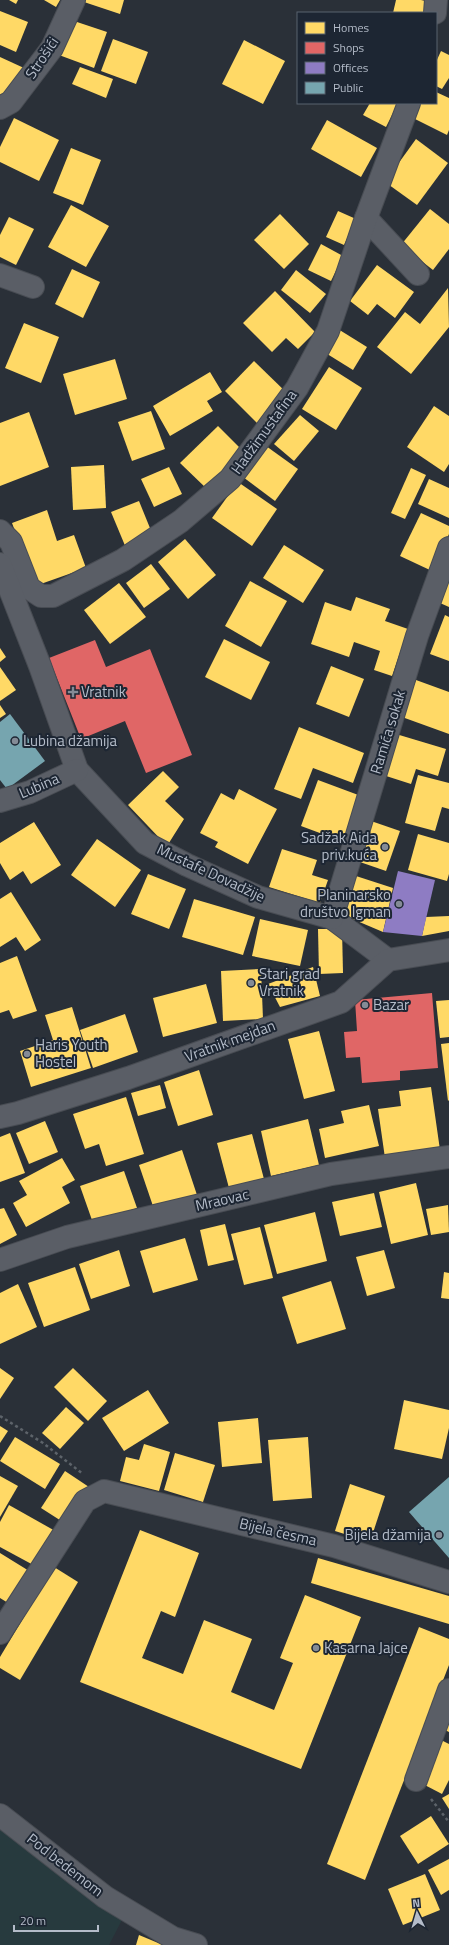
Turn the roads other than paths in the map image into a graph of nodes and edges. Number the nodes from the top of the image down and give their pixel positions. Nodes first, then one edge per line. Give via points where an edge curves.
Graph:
1 (74, 0) edge
2 (436, 0) edge
3 (435, 12) edge
4 (409, 104) edge
5 (0, 108) edge
6 (366, 218) junction
7 (418, 274) dead end
8 (0, 275) edge
9 (33, 287) dead end
10 (0, 531) edge
11 (449, 548) edge
12 (0, 564) edge
13 (77, 770) junction
14 (0, 801) edge
15 (332, 918) junction
16 (449, 950) edge
17 (388, 960) junction
18 (0, 1117) edge
19 (449, 1157) edge
20 (0, 1260) edge
21 (449, 1582) edge
22 (0, 1633) edge
23 (449, 1690) edge
24 (416, 1780) dead end
25 (0, 1814) edge
26 (196, 1945) edge

1 - 5 street, Strošići via 52,48 11,102
2 - 3 street
4 - 6 street, Hadžimustafina
6 - 7 street
6 - 10 street, Hadžimustafina via 328,331 297,388 230,478 182,521 123,560 53,596 41,596 30,588 11,542
8 - 9 street
11 - 15 street, Ramića sokak via 417,636
12 - 13 street, Mustafe Dovadžije
13 - 14 street, Lubina via 30,792
13 - 15 street, Mustafe Dovadžije via 145,842 186,865 258,897
15 - 17 street, Mustafe Dovadžije
16 - 17 street
17 - 18 street, Vratnik mejdan via 341,1002 128,1078
19 - 20 street, Mraovac via 323,1176 67,1237
21 - 22 street, Bijela česma via 334,1546 104,1491 85,1501
23 - 24 street
25 - 26 street, Pod bedemom via 106,1897 173,1938

